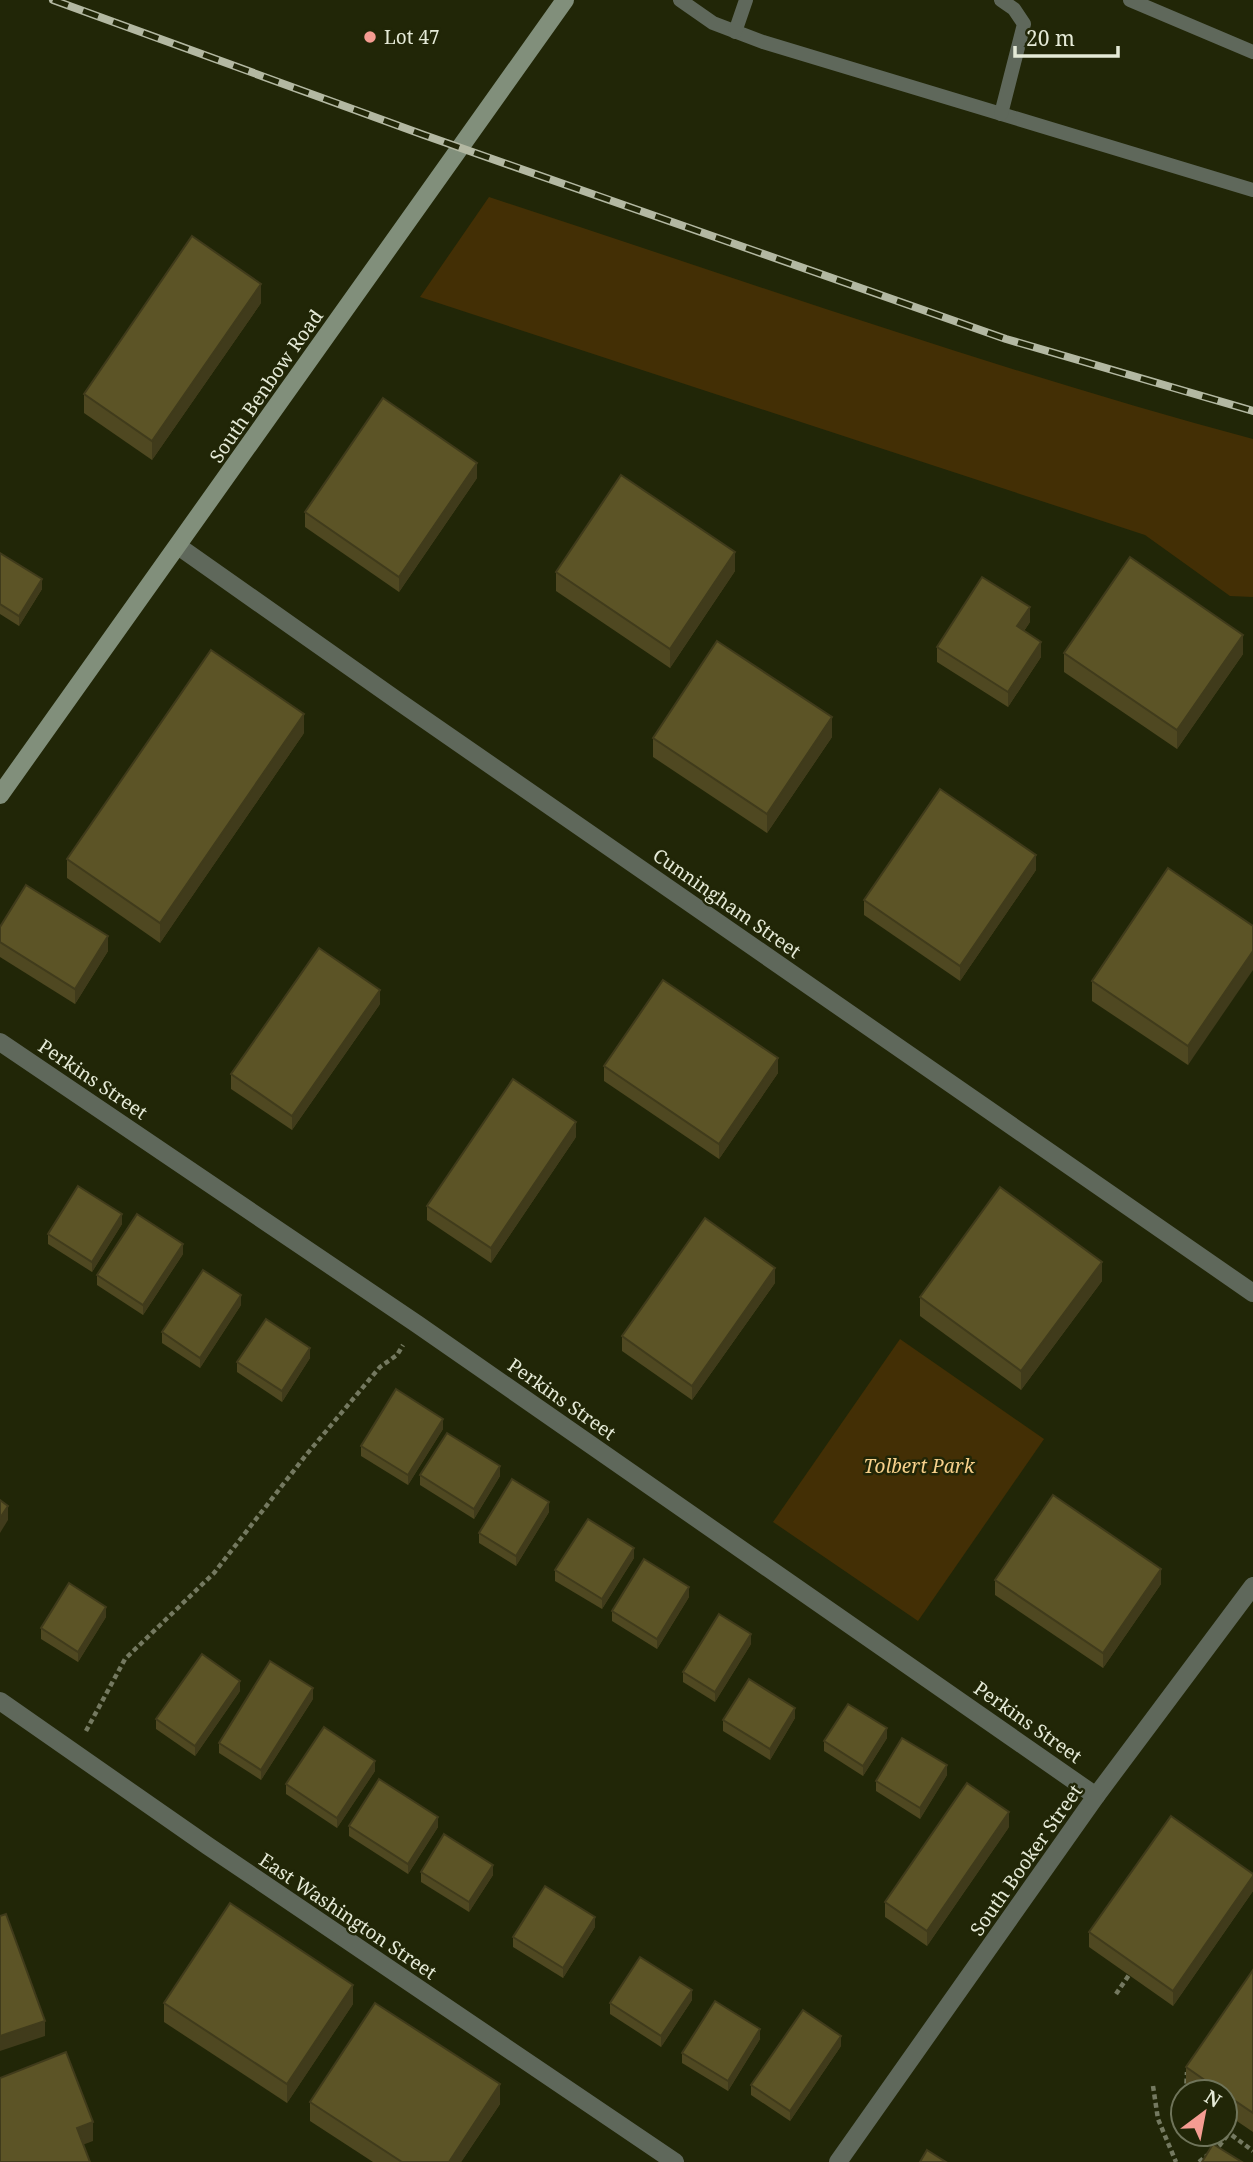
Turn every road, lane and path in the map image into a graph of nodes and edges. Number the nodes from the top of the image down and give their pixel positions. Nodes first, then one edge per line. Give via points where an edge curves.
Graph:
1 (565, 0) edge
2 (680, 0) edge
3 (746, 0) edge
4 (1001, 0) edge
5 (1130, 0) edge
6 (735, 32) junction
7 (1253, 52) edge
8 (1001, 114) junction
9 (1253, 190) edge
10 (178, 546) junction
11 (0, 795) edge
12 (0, 1042) edge
13 (1253, 1293) edge
14 (417, 1324) junction
15 (1253, 1586) edge
16 (0, 1701) edge
17 (74, 1753) junction
18 (1096, 1796) junction
19 (1129, 1975) edge
20 (1116, 1994) dead end
21 (1192, 2060) edge
22 (1186, 2078) edge
23 (1153, 2086) dead end
24 (1216, 2148) edge
25 (675, 2162) edge
26 (838, 2162) edge
27 (1176, 2162) edge
28 (1199, 2162) edge

1 - 10 street, South Benbow Road
2 - 6 lane
3 - 6 lane
4 - 8 lane via 1024,23
5 - 7 lane
6 - 8 lane
8 - 9 lane
10 - 11 street, South Benbow Road
10 - 13 street, Cunningham Street
12 - 14 street, Perkins Street
14 - 17 path via 397,1355 380,1367 306,1455 214,1573 125,1658
14 - 18 street, Perkins Street
15 - 18 street, South Booker Street
16 - 17 street, East Washington Street
17 - 25 street, East Washington Street
18 - 26 street, South Booker Street
19 - 20 path
21 - 22 path
23 - 27 path via 1158,2119
24 - 28 path

